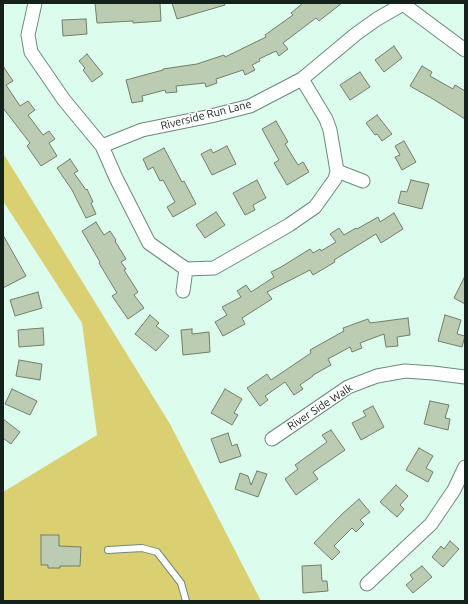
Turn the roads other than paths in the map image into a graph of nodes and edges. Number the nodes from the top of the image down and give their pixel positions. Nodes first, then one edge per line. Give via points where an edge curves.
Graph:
1 (35, 3) edge
2 (403, 4) edge
3 (465, 50) edge
4 (302, 79) junction
5 (102, 146) junction
6 (337, 171) junction
7 (363, 181) dead end
8 (186, 269) junction
9 (183, 291) dead end
10 (465, 378) edge
11 (272, 439) dead end
12 (465, 467) edge
13 (108, 550) dead end
14 (367, 584) dead end
15 (186, 601) edge

1 - 5 street via 28,35 31,52 64,100
2 - 3 street
2 - 4 street, Riverside Run Lane via 356,34
4 - 5 street, Riverside Run Lane via 250,106 142,130
4 - 6 street via 326,119
5 - 8 street via 149,243
6 - 7 street
6 - 8 street via 335,180 315,207 289,225 214,268
8 - 9 street
10 - 11 street, River Side Walk via 404,371 377,376 348,387
12 - 14 street via 454,490 431,524
13 - 15 lane via 142,548 157,552 181,583

